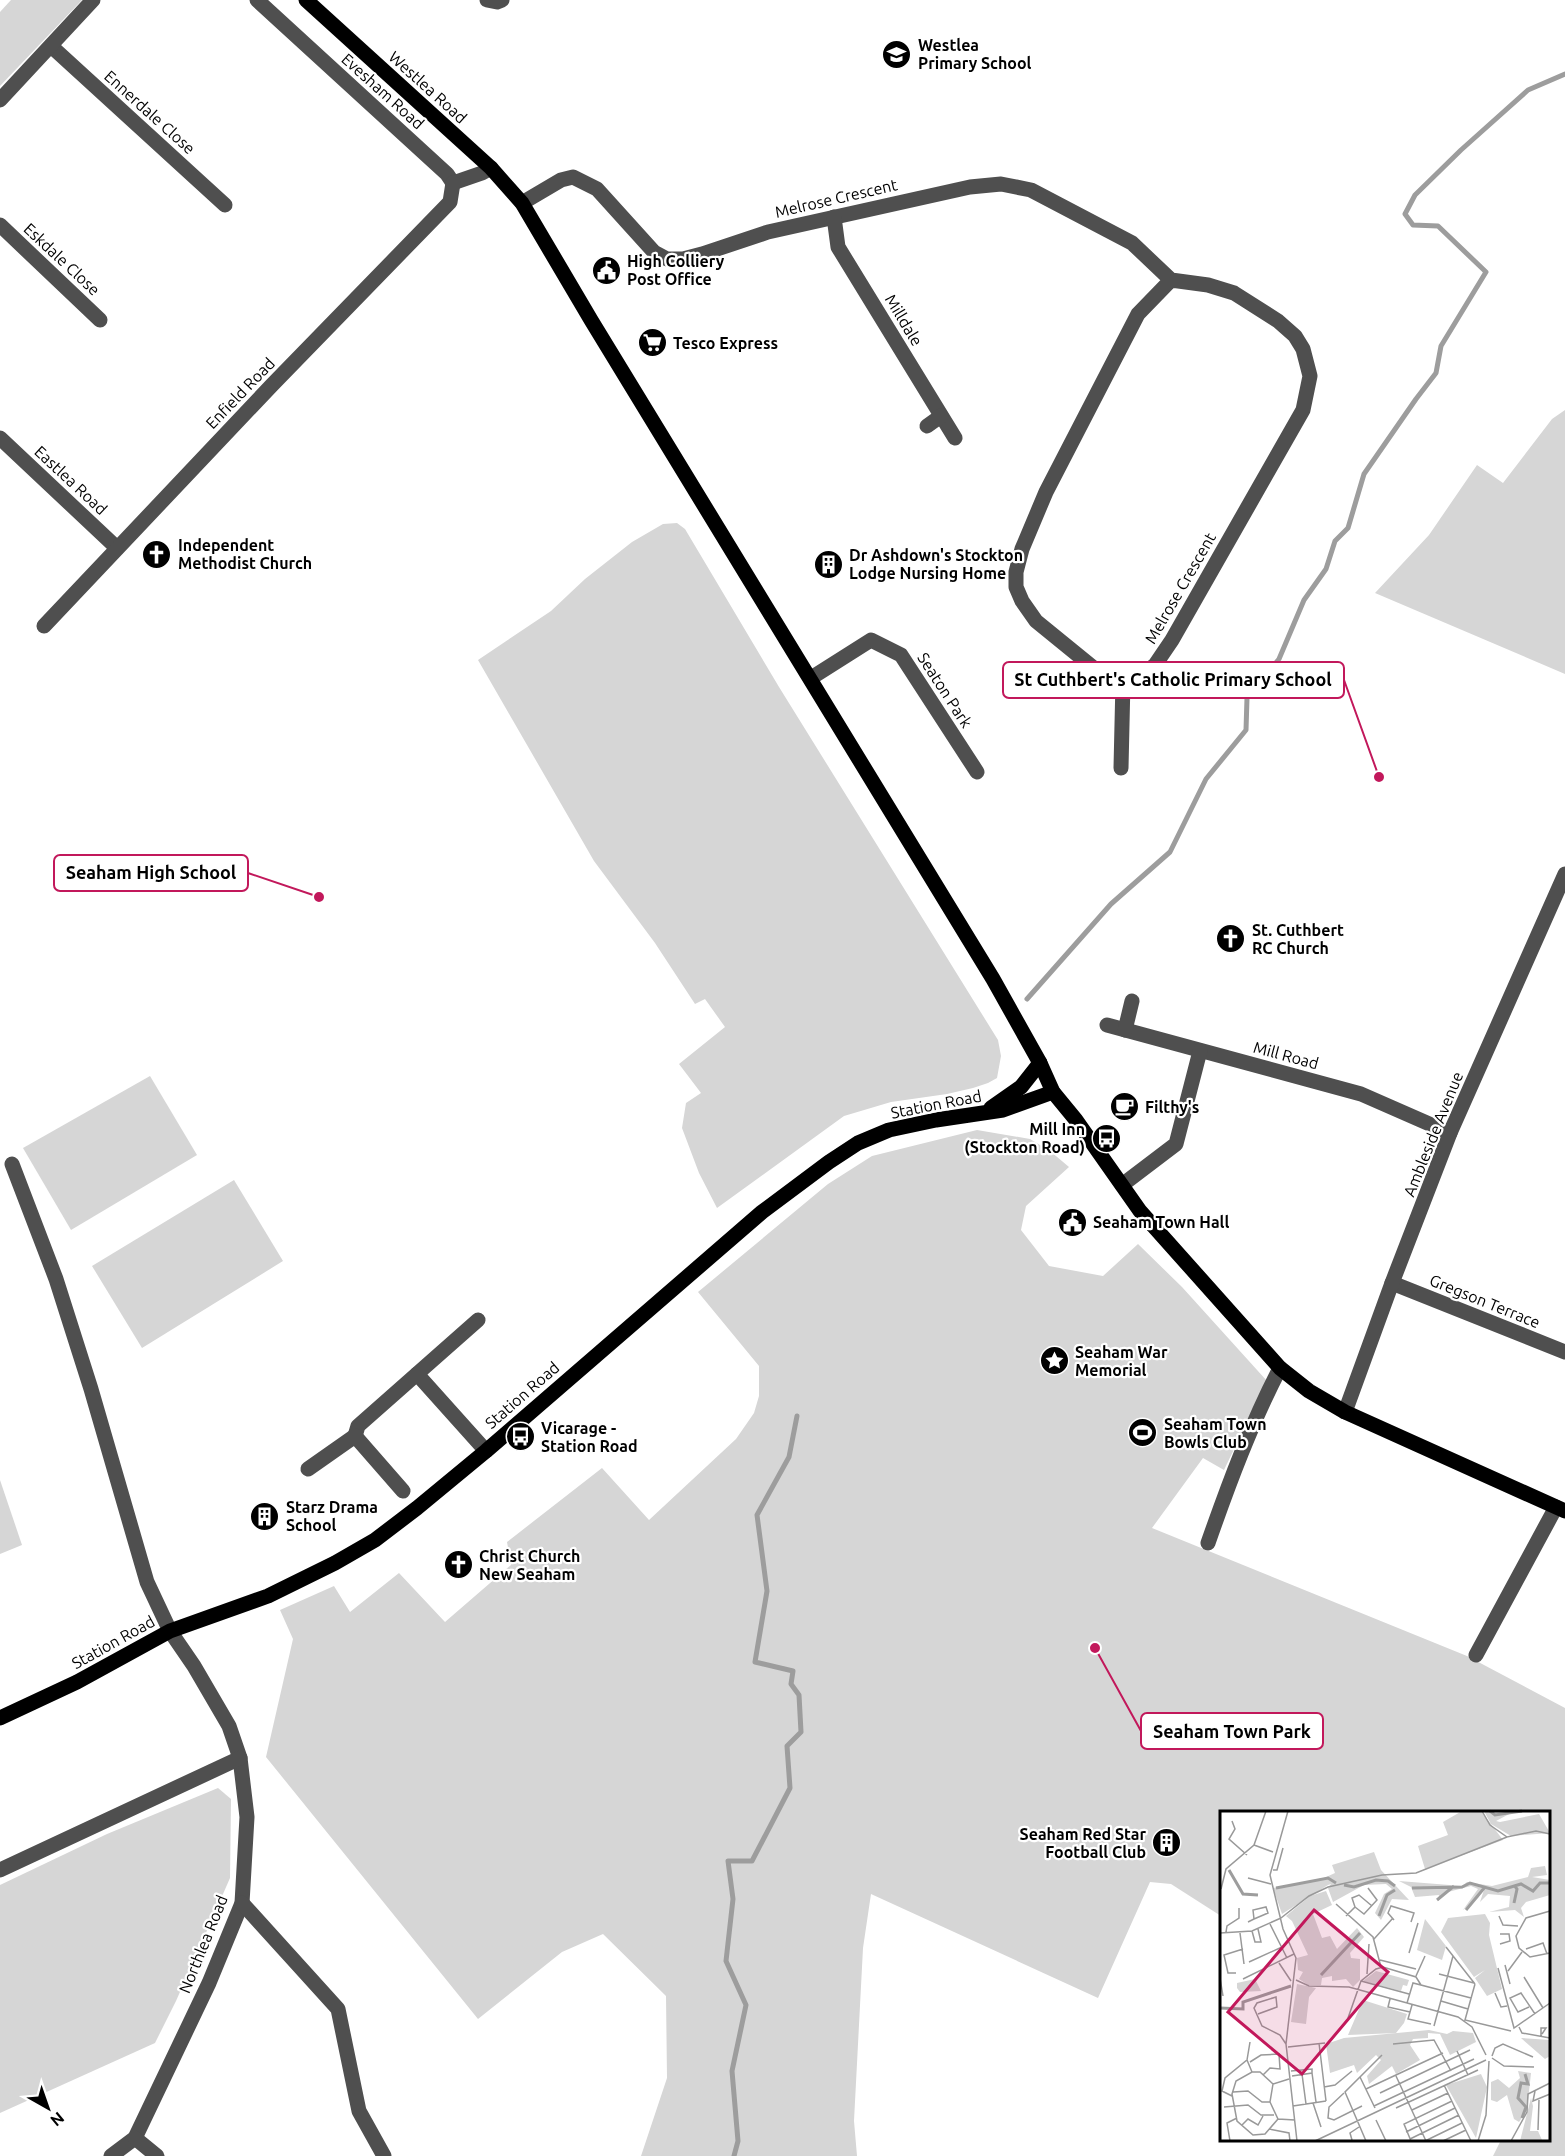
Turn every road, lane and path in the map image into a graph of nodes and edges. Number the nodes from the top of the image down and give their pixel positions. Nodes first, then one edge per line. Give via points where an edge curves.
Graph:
1 (93, 0) edge
2 (257, 0) edge
3 (306, 0) edge
4 (487, 0) edge
5 (502, 0) edge
6 (51, 46) junction
7 (0, 100) edge
8 (491, 168) junction
9 (453, 183) junction
10 (522, 203) junction
11 (225, 205) dead end
12 (834, 218) junction
13 (0, 225) edge
14 (1172, 280) junction
15 (100, 320) dead end
16 (941, 416) junction
17 (927, 426) dead end
18 (0, 438) edge
19 (955, 438) dead end
20 (117, 548) junction
21 (44, 626) dead end
22 (811, 678) junction
23 (1123, 681) junction
24 (1121, 768) dead end
25 (977, 771) dead end
26 (1565, 874) edge
27 (1132, 1001) dead end
28 (1107, 1025) dead end
29 (1125, 1030) junction
30 (1200, 1051) junction
31 (1040, 1063) junction
32 (1053, 1092) junction
33 (983, 1113) junction
34 (1450, 1133) junction
35 (12, 1164) dead end
36 (1122, 1185) junction
37 (1392, 1283) junction
38 (478, 1320) dead end
39 (1565, 1352) edge
40 (1280, 1368) junction
41 (417, 1374) junction
42 (1345, 1412) junction
43 (355, 1436) junction
44 (486, 1451) junction
45 (308, 1469) dead end
46 (403, 1491) dead end
47 (1560, 1509) edge
48 (1208, 1543) dead end
49 (170, 1631) junction
50 (1476, 1656) dead end
51 (0, 1718) edge
52 (240, 1758) junction
53 (0, 1870) edge
54 (242, 1903) junction
55 (135, 2138) junction
56 (111, 2156) edge
57 (157, 2156) edge
58 (384, 2156) edge

1 - 6 street
2 - 9 street, Evesham Road
3 - 8 main road, Westlea Road
4 - 5 street
6 - 7 street
6 - 11 street, Ennerdale Close
8 - 9 street
8 - 10 main road, Westlea Road
9 - 20 street, Enfield Road via 450,202
10 - 12 street, Melrose Crescent via 573,177 597,189 654,252 668,259 683,259 768,232
10 - 22 main road, Westlea Road
12 - 14 street, Melrose Crescent via 970,187 1000,184 1031,189 1132,243
12 - 16 street, Milldale via 838,247
13 - 15 street, Eskdale Close
14 - 23 street via 1138,314 1046,492 1016,572 1022,602 1036,621 1106,678
14 - 23 street, Melrose Crescent via 1234,293 1278,321 1303,349 1310,376 1303,410 1172,640 1155,665 1137,678
16 - 17 street
16 - 19 street, Milldale
18 - 20 street, Eastlea Road
20 - 21 street, Enfield Road
22 - 25 street, Seaton Park via 872,640 902,655
22 - 31 main road, Westlea Road
23 - 24 street
26 - 34 street, Ambleside Avenue
27 - 29 street
28 - 29 street, Mill Road
29 - 30 street, Mill Road
30 - 34 street, Mill Road via 1361,1094
30 - 36 street via 1176,1144
31 - 32 main road, Westlea Road
31 - 33 main road via 1022,1087
32 - 33 main road, Station Road via 1004,1110
32 - 36 main road, Westlea Road
33 - 44 main road, Station Road via 889,1130 858,1143 829,1162 762,1212
34 - 37 street, Ambleside Avenue
35 - 49 street, Northlea Road via 56,1279 147,1582
36 - 40 main road, Westlea Road
37 - 39 street, Gregson Terrace
37 - 42 street, Ambleside Avenue
38 - 41 street
40 - 42 main road, Westlea Road
40 - 48 street via 1262,1402
41 - 43 street via 358,1426
41 - 44 street
42 - 47 main road, Westlea Road
43 - 45 street
43 - 46 street
44 - 49 main road, Station Road via 375,1540 335,1563 268,1596
47 - 50 street
49 - 51 main road, Station Road via 77,1682
49 - 52 street, Northlea Road via 229,1726
52 - 53 street
52 - 54 street, Northlea Road via 247,1817
54 - 55 street, Northlea Road via 209,1983
54 - 58 street via 338,2009 359,2111
55 - 56 street, Northlea Road
55 - 57 street

